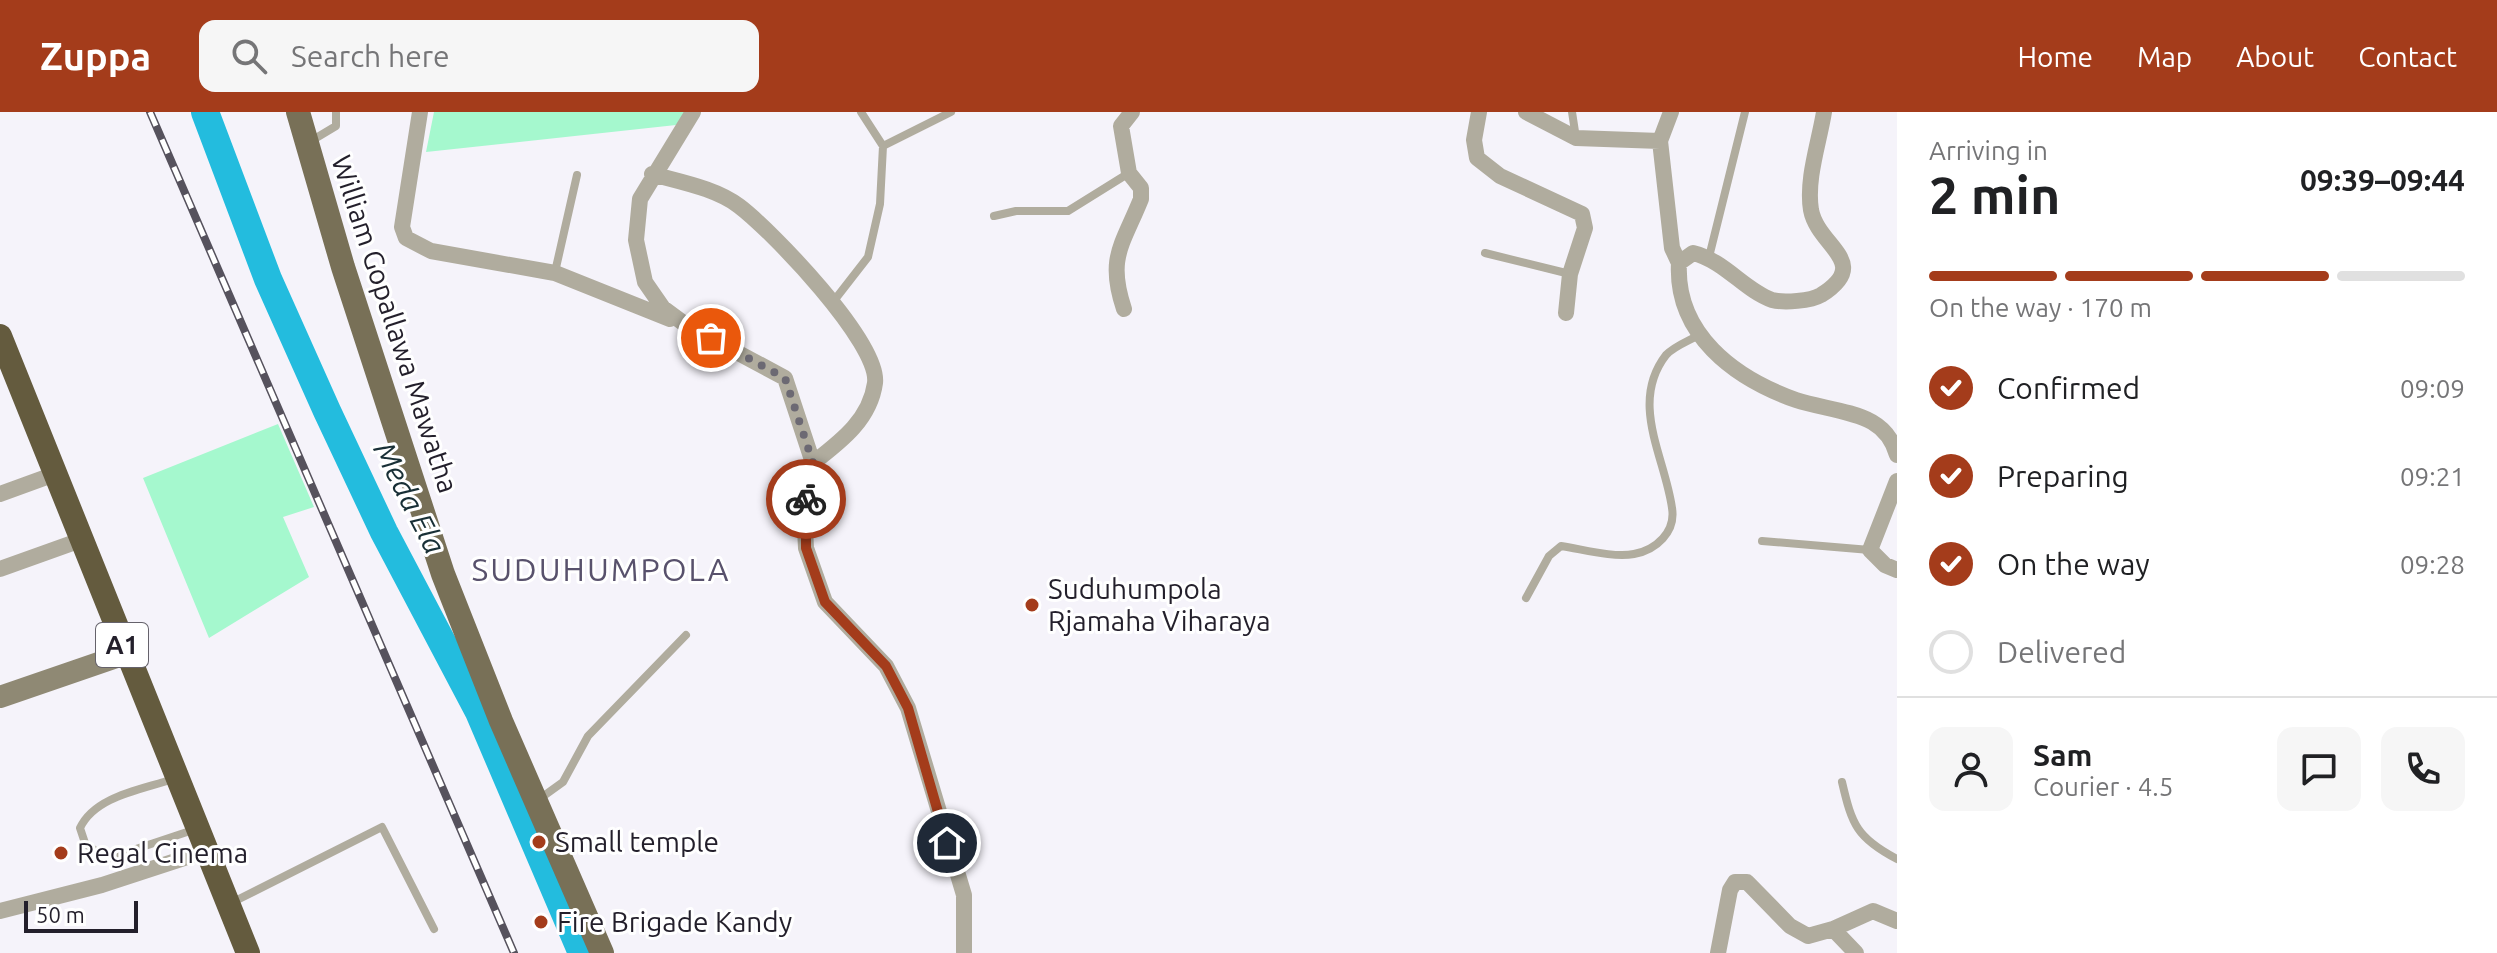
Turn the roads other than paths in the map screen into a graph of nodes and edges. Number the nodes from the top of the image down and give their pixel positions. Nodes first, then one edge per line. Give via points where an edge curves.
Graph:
1 (298, 112) edge
2 (336, 112) edge
3 (420, 112) edge
4 (693, 112) edge
5 (861, 112) edge
6 (951, 112) edge
7 (1132, 112) edge
8 (1479, 112) edge
9 (1526, 112) edge
10 (1572, 112) edge
11 (1671, 112) edge
12 (1745, 112) edge
13 (1824, 112) edge
14 (1576, 138) junction
15 (1660, 141) junction
16 (307, 144) junction
17 (883, 146) junction
18 (1129, 173) junction
19 (652, 174) junction
20 (577, 175) dead end
21 (994, 216) dead end
22 (1485, 253) dead end
23 (1709, 257) junction
24 (1679, 263) junction
25 (555, 273) junction
26 (1570, 274) junction
27 (832, 303) junction
28 (1124, 309) dead end
29 (1566, 313) dead end
30 (686, 325) junction
31 (0, 336) edge
32 (1697, 336) junction
33 (1897, 455) edge
34 (813, 463) junction
35 (55, 474) junction
36 (1897, 481) edge
37 (0, 494) edge
38 (81, 540) junction
39 (1762, 541) dead end
40 (1870, 550) junction
41 (0, 569) edge
42 (1897, 570) edge
43 (1526, 598) dead end
44 (686, 635) dead end
45 (125, 654) junction
46 (0, 697) edge
47 (176, 778) junction
48 (1842, 782) dead end
49 (537, 801) junction
50 (202, 840) junction
51 (1897, 859) edge
52 (229, 904) junction
53 (0, 911) edge
54 (1897, 921) edge
55 (434, 929) dead end
56 (1833, 929) junction
57 (248, 953) edge
58 (602, 953) edge
59 (964, 953) edge
60 (1718, 953) edge
61 (1856, 953) edge

1 - 16 main road, William Gopallawa Mawatha
2 - 16 lane via 331,131
3 - 25 street via 402,227 406,238 431,251
4 - 19 street
5 - 17 lane
6 - 17 lane
7 - 18 street via 1121,126
8 - 26 street via 1477,158 1500,176 1582,214 1585,228
9 - 14 street
10 - 14 lane
11 - 15 street
12 - 23 lane
13 - 23 street via 1810,192 1812,214 1841,260 1840,283 1814,299 1773,300
14 - 15 street
15 - 24 street via 1672,248
16 - 49 main road, William Gopallawa Mawatha via 443,574
17 - 27 lane via 880,204 868,257
18 - 21 lane via 1068,211
18 - 28 street via 1141,188 1141,199 1114,265
19 - 27 street via 738,205
19 - 30 street via 640,199 636,240 645,282 663,308
20 - 25 lane
22 - 26 lane
23 - 24 street via 1693,253
24 - 32 street via 1678,285
25 - 30 street
26 - 29 street
27 - 34 street via 868,352 876,380 868,407 850,434
30 - 34 street via 785,378
31 - 35 highway, A1
32 - 33 street via 1736,372 1793,399 1872,422 1892,439
32 - 43 lane via 1667,353 1650,386 1653,444 1673,510 1666,537 1631,555 1561,546 1549,556
34 - 59 street via 804,509 806,548 825,602 886,666 908,708 964,895
35 - 37 street
35 - 38 highway, A1
36 - 40 street
38 - 41 street
38 - 45 highway, A1
39 - 40 lane
40 - 42 street
44 - 49 lane via 588,736 563,782
45 - 46 street
45 - 47 highway, A1
47 - 50 highway, A1
47 - 50 lane via 87,813 80,828 85,843 106,859
48 - 51 lane via 1851,821 1860,835
49 - 58 main road, William Gopallawa Mawatha
50 - 52 highway, A1
50 - 53 street via 102,885
52 - 55 lane via 382,827
52 - 57 highway, A1
54 - 56 street via 1873,911
56 - 60 street via 1808,936 1790,926 1747,882 1735,882
56 - 61 street

